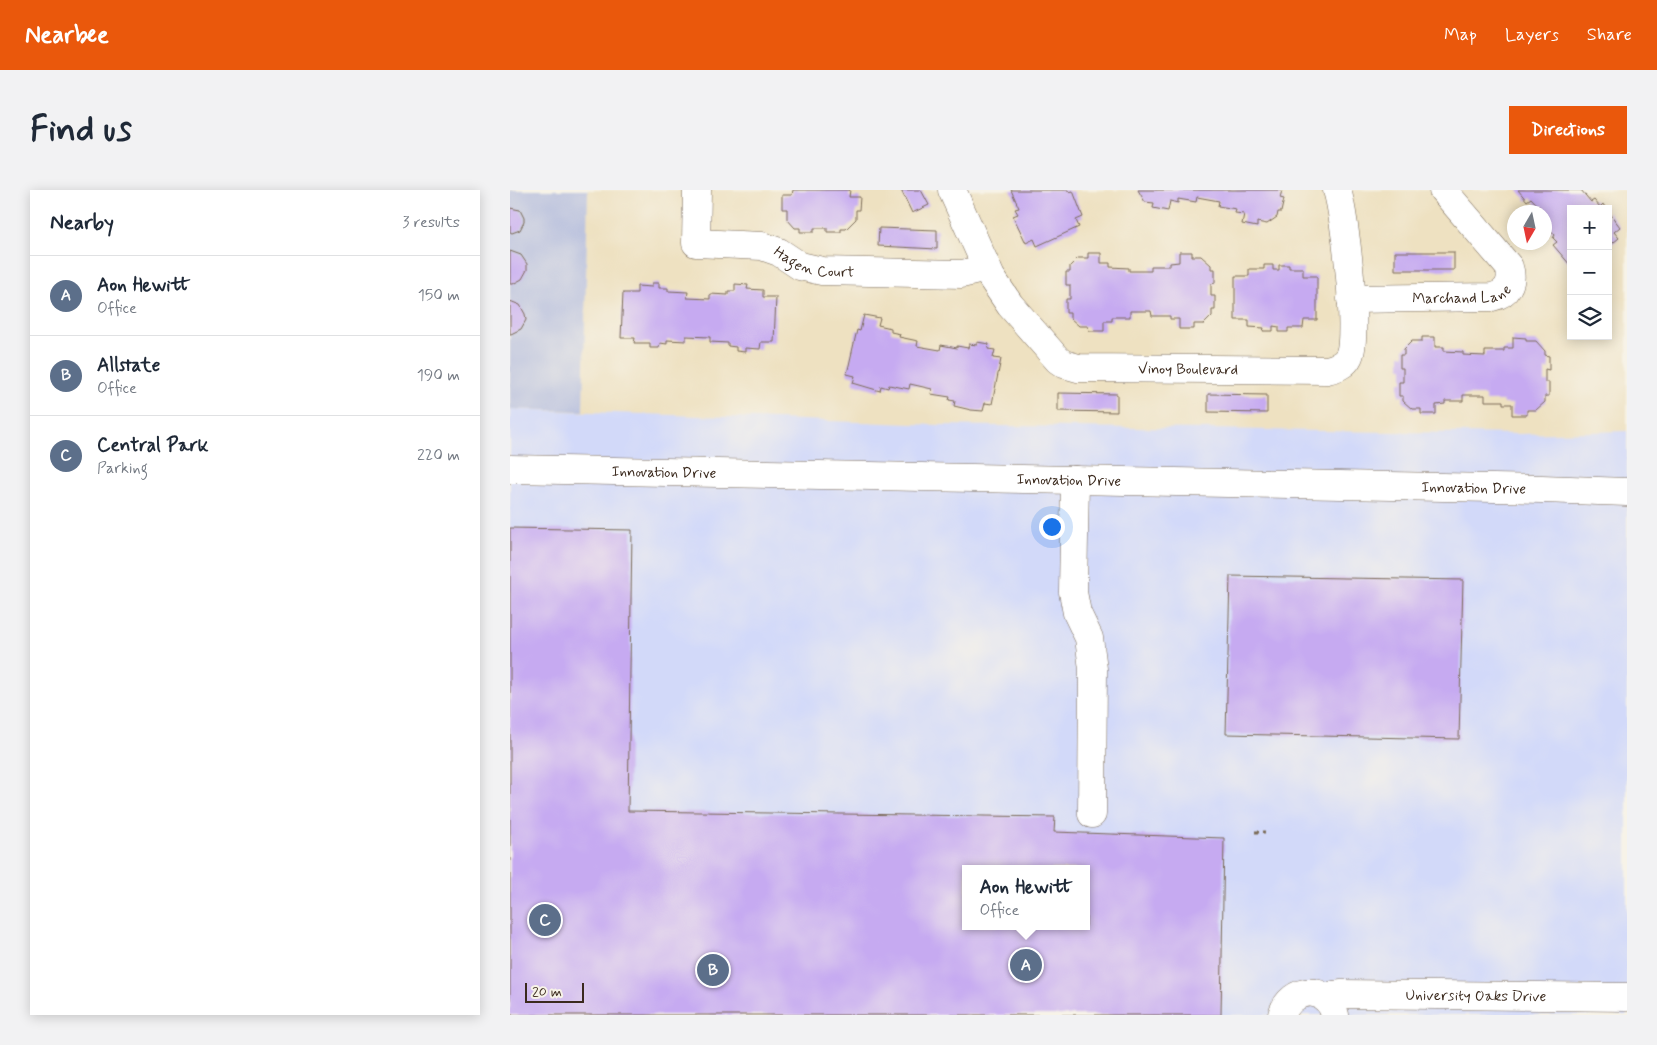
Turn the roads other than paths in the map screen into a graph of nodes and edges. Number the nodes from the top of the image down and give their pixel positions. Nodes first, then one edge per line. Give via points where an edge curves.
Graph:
1 (697, 190) edge
2 (952, 190) edge
3 (1443, 190) edge
4 (1343, 191) edge
5 (987, 268) junction
6 (1351, 298) junction
7 (510, 469) edge
8 (1075, 480) junction
9 (1627, 492) edge
10 (1092, 814) dead end
11 (1627, 997) edge
12 (1331, 1007) edge
13 (1282, 1015) edge

1 - 5 street, Hagen Court via 696,243 762,246 779,252 800,266 822,271 962,274
2 - 5 street, Vinoy Boulevard
3 - 6 street, Marchand Lane via 1509,267 1511,281 1504,293 1492,296
4 - 6 street, Vinoy Boulevard
5 - 6 street, Vinoy Boulevard via 1010,305 1058,360 1078,368 1327,370 1345,362 1352,349
7 - 8 street, Innovation Drive
8 - 9 street, Innovation Drive
8 - 10 street via 1073,592 1077,613 1089,638 1093,669
11 - 12 street, University Oaks Drive via 1342,994 1334,995
12 - 13 street, University Oaks Drive via 1314,992 1289,1000

